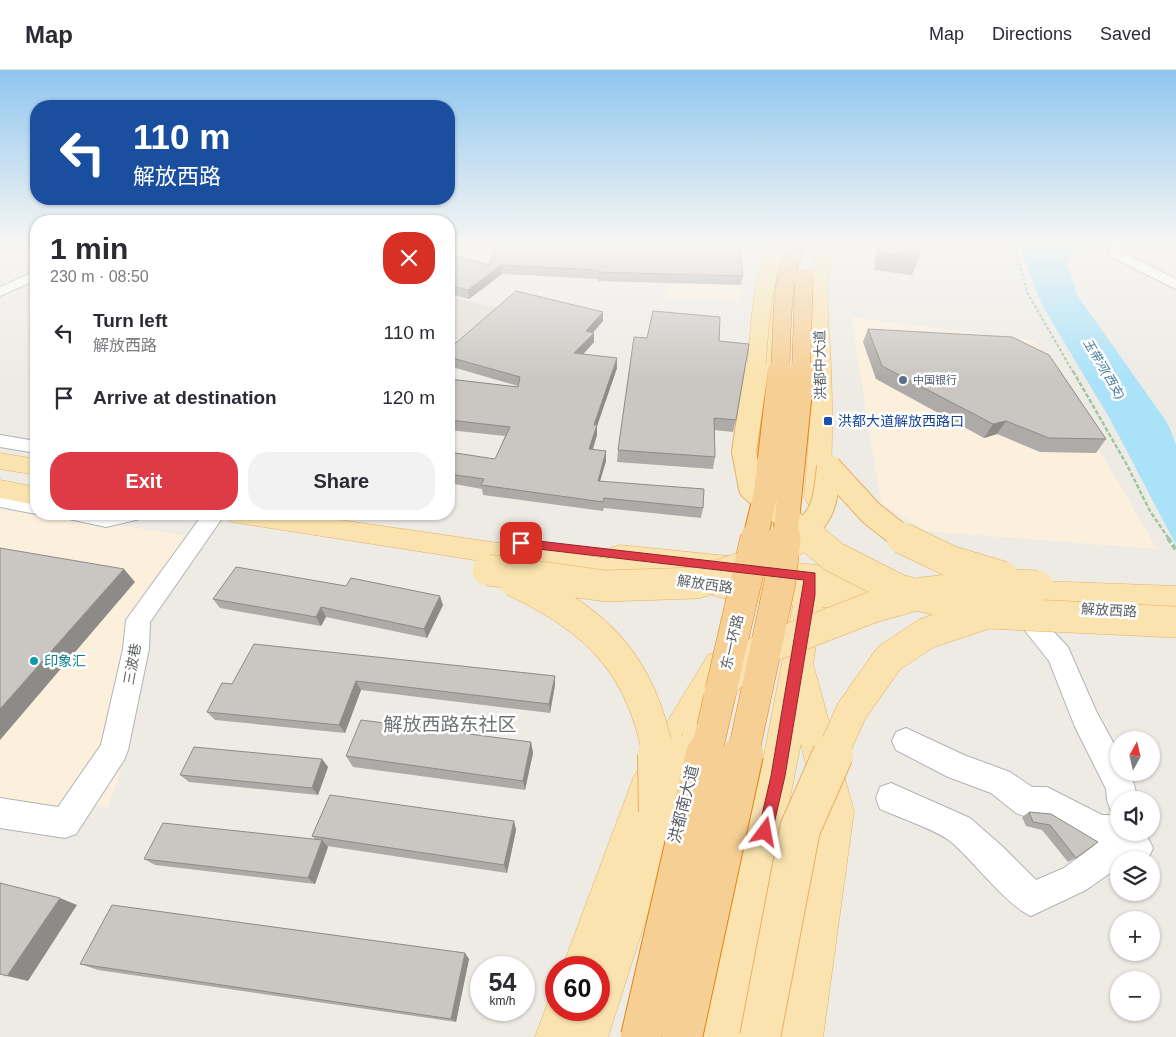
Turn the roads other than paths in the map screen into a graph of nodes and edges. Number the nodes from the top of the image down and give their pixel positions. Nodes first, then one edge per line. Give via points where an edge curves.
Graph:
1 (765, 289) edge
2 (776, 289) edge
3 (786, 289) edge
4 (803, 289) edge
5 (817, 289) edge
6 (823, 289) edge
7 (0, 441) edge
8 (30, 446) edge
9 (0, 462) edge
10 (30, 467) edge
11 (829, 467) junction
12 (0, 478) edge
13 (30, 483) edge
14 (0, 490) edge
15 (30, 495) edge
16 (0, 500) edge
17 (30, 506) edge
18 (210, 520) edge
19 (251, 520) edge
20 (282, 520) edge
21 (369, 520) edge
22 (488, 570) junction
23 (736, 579) junction
24 (810, 586) junction
25 (1037, 586) junction
26 (891, 590) junction
27 (1173, 598) edge
28 (987, 613) junction
29 (1034, 627) junction
30 (1176, 634) edge
31 (798, 661) junction
32 (719, 665) junction
33 (906, 741) dead end
34 (1121, 791) edge
35 (891, 798) dead end
36 (0, 813) edge
37 (659, 820) junction
38 (1110, 831) edge
39 (1133, 841) edge
40 (586, 956) edge
41 (610, 964) edge
42 (563, 1021) edge
43 (590, 1021) edge
44 (558, 1037) edge
45 (585, 1037) edge
46 (624, 1037) edge
47 (641, 1037) edge
48 (682, 1037) edge
49 (719, 1037) edge
50 (760, 1037) edge
51 (800, 1037) edge

1 - 28 main road, bridge via 744,452 751,488 834,557 899,590
2 - 23 main road via 766,436
3 - 47 highway, 东一环路, bridge via 779,390 766,493
4 - 48 highway, bridge via 802,391 780,582
5 - 24 main road, 洪都中大道 via 821,366
6 - 11 main road
7 - 8 street
9 - 10 main road
11 - 22 main road, bridge via 825,504 808,529 769,559 696,583 606,586
11 - 25 main road, bridge via 860,502 901,537 965,568
12 - 13 main road
14 - 15 main road
16 - 17 street
18 - 36 street, 三波巷 via 138,620 136,649 114,750 64,823
19 - 22 main road via 276,534
20 - 23 main road, 解放西路
21 - 23 main road, 解放西路
22 - 37 main road, bridge via 566,607 599,634 627,669 648,712 659,762
23 - 24 main road, 解放西路
23 - 32 main road, 洪都南大道
24 - 26 main road, 解放西路
24 - 31 main road
25 - 27 main road
25 - 37 main road, bridge via 998,584 923,593 832,621 759,651 725,681
26 - 27 main road, 解放西路
26 - 29 main road via 952,613
27 - 28 main road, bridge
28 - 50 main road, bridge via 927,633 889,658 851,712 800,829
29 - 30 main road
29 - 34 street via 1059,655 1085,718
31 - 49 main road via 778,776
31 - 51 main road via 835,811
32 - 40 main road via 646,789
32 - 46 main road, 洪都南大道
33 - 38 street via 958,767 1000,782 1027,802 1047,802 1099,831
35 - 39 street via 959,829 1031,899 1075,879 1105,857 1137,848
37 - 41 main road
42 - 44 main road
43 - 45 main road

